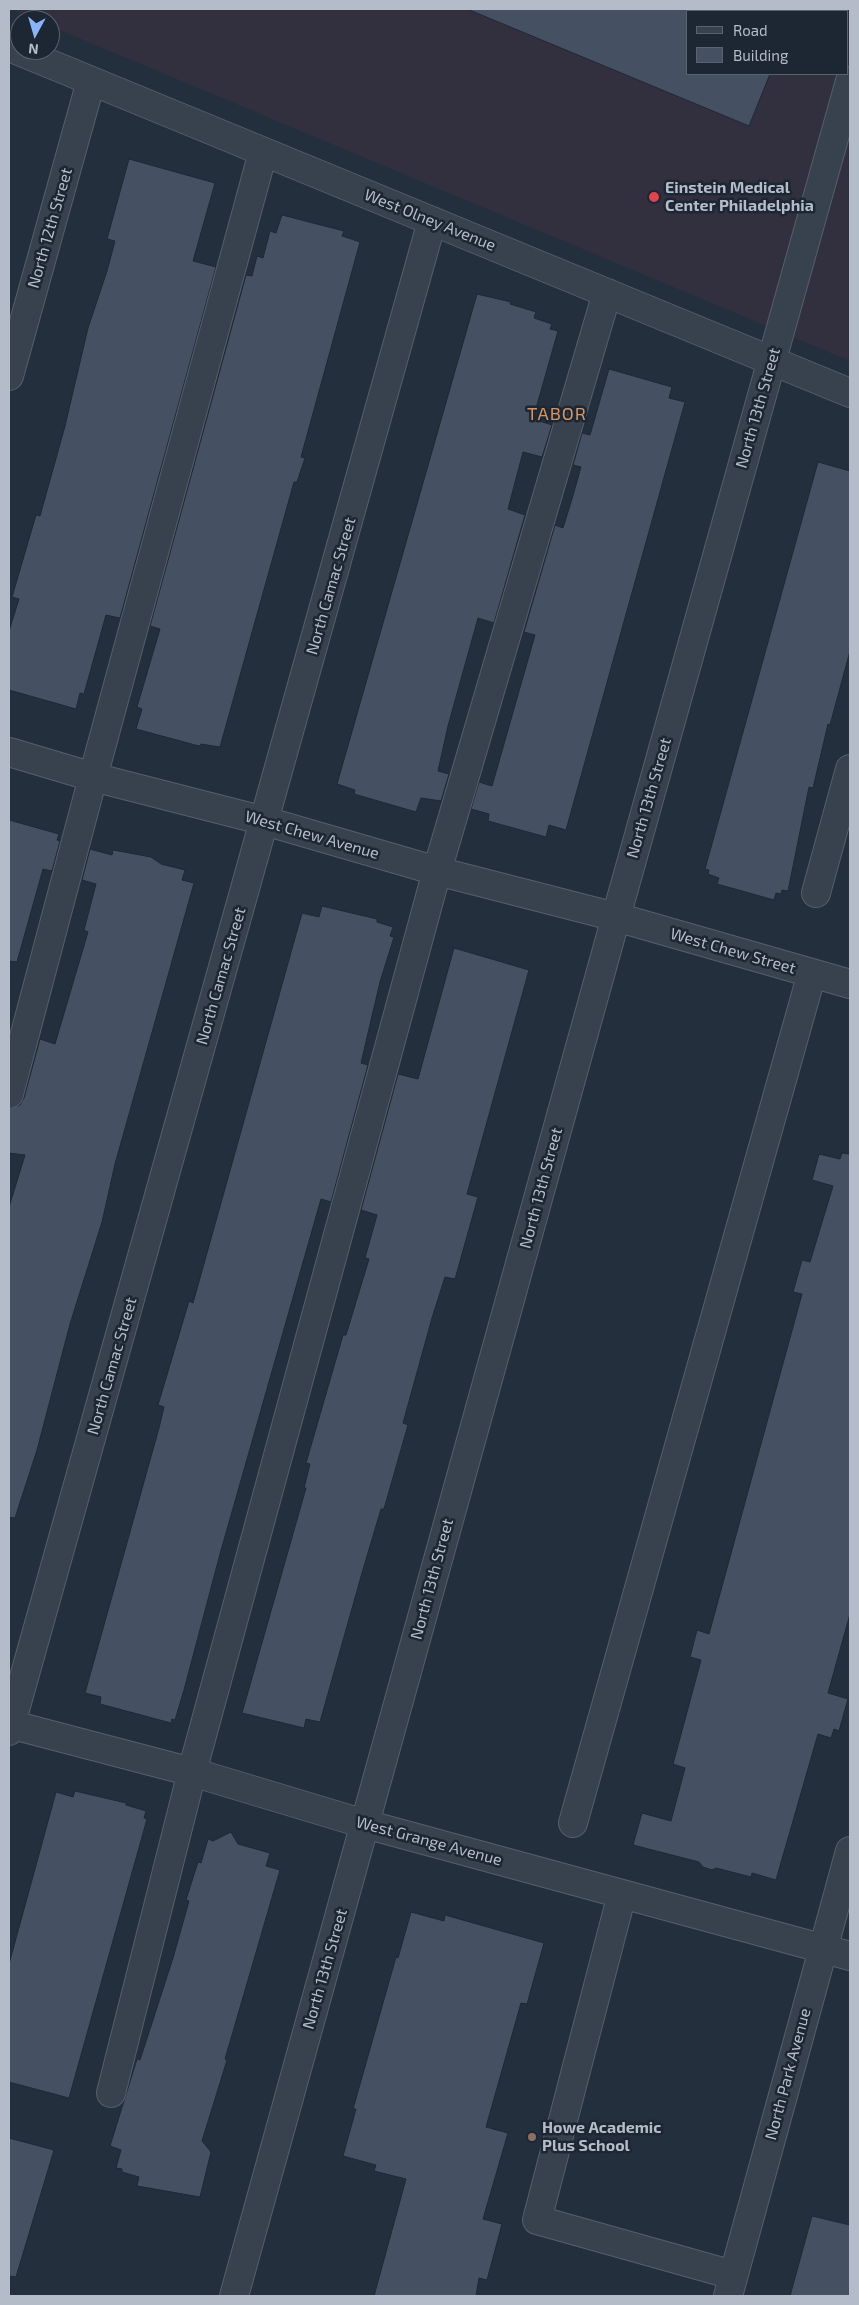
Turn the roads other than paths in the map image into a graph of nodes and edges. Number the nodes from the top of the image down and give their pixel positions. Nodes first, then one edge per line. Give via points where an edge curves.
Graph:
1 (9, 47) edge
2 (91, 81) junction
3 (850, 81) edge
4 (841, 150) edge
5 (263, 152) junction
6 (432, 221) junction
7 (607, 293) junction
8 (772, 360) junction
9 (9, 376) edge
10 (850, 393) edge
11 (9, 752) edge
12 (850, 769) edge
13 (93, 777) junction
14 (265, 821) junction
15 (437, 871) junction
16 (816, 893) dead end
17 (616, 917) junction
18 (812, 974) junction
19 (850, 984) edge
20 (9, 1094) edge
21 (9, 1726) edge
22 (192, 1772) junction
23 (573, 1823) dead end
24 (365, 1824) junction
25 (850, 1852) edge
26 (622, 1894) junction
27 (823, 1948) junction
28 (850, 1956) edge
29 (111, 2093) dead end
30 (731, 2286) edge
31 (234, 2296) edge

1 - 2 street, West Olney Avenue
2 - 5 street, West Olney Avenue
2 - 9 street, North 12th Street
3 - 4 street, North 13th Street
4 - 8 street, North 13th Street
5 - 6 street, West Olney Avenue
5 - 13 street
6 - 7 street, West Olney Avenue
6 - 14 street, North Camac Street
7 - 8 street, West Olney Avenue
7 - 15 street
8 - 10 street, West Olney Avenue
8 - 17 street, North 13th Street
11 - 13 street, West Chew Avenue
12 - 16 street
13 - 14 street, West Chew Avenue
13 - 20 street
14 - 15 street, West Chew Avenue
14 - 21 street, North Camac Street
15 - 17 street, West Chew Avenue
15 - 22 street
17 - 18 street, West Chew Street
17 - 24 street, North 13th Street
18 - 19 street, West Chew Street
18 - 23 street
21 - 22 street, West Grange Avenue
22 - 24 street, West Grange Avenue
22 - 29 street
24 - 26 street, West Grange Avenue
24 - 31 street, North 13th Street
25 - 27 street, North Park Avenue
26 - 27 street, West Grange Avenue
26 - 30 street via 537,2220
27 - 28 street, West Grange Avenue
27 - 30 street, North Park Avenue

